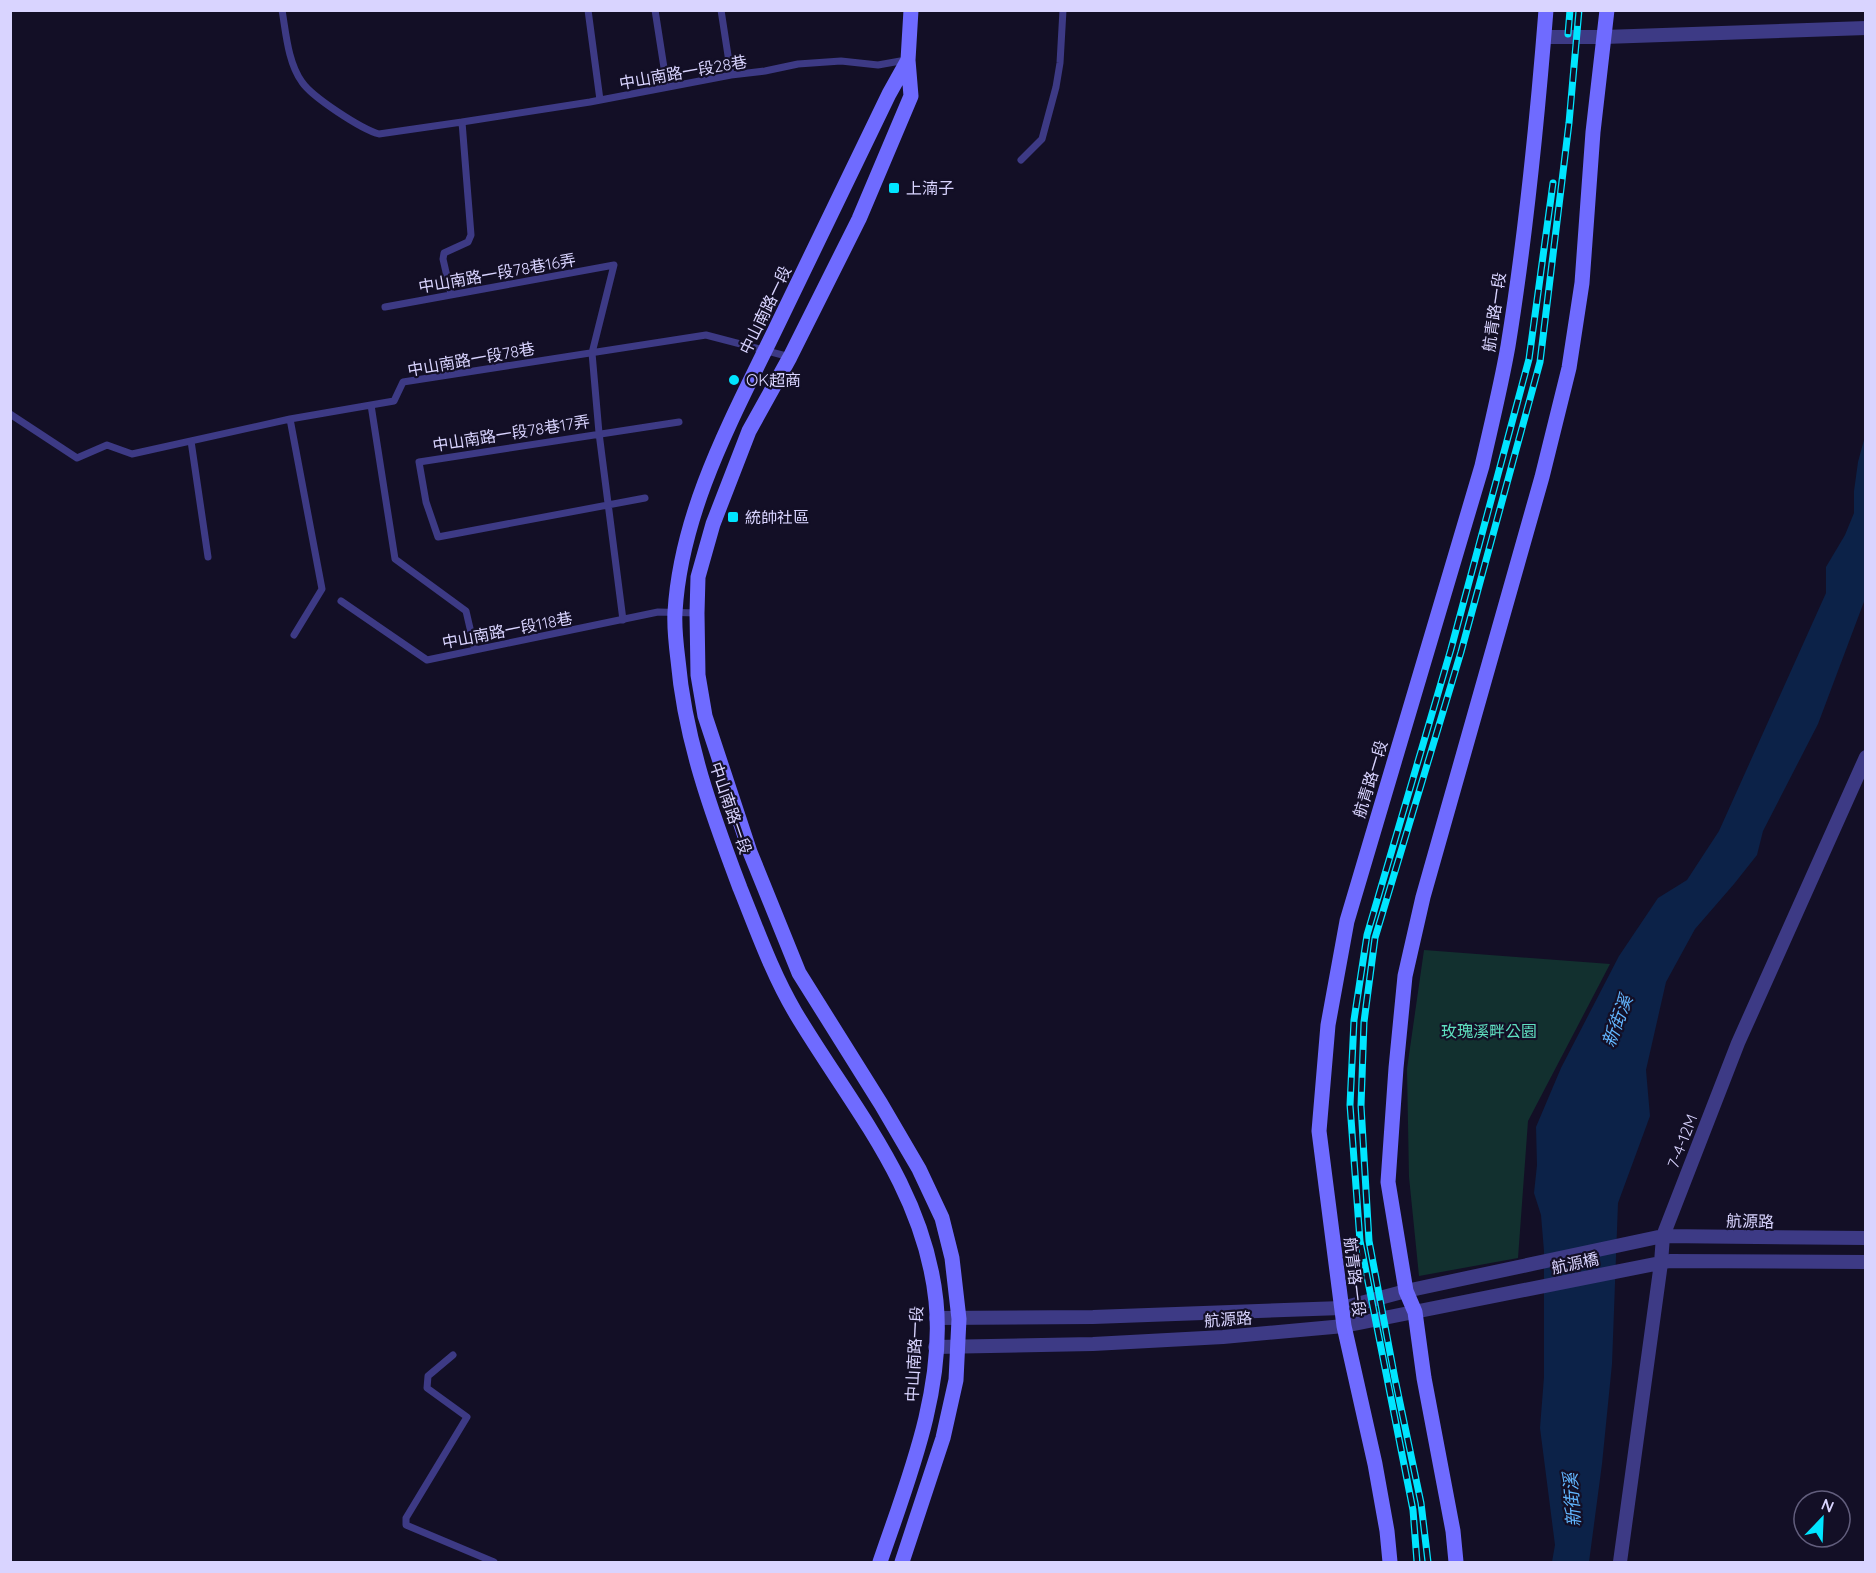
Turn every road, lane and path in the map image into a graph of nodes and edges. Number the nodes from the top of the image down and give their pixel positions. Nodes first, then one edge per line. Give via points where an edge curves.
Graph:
1 (282, 10) edge
2 (588, 10) edge
3 (655, 10) edge
4 (721, 10) edge
5 (911, 10) edge
6 (1063, 10) edge
7 (1546, 10) edge
8 (1606, 10) edge
9 (1866, 28) edge
10 (1604, 37) junction
11 (1544, 38) junction
12 (908, 60) junction
13 (731, 75) junction
14 (667, 87) junction
15 (600, 100) junction
16 (462, 122) junction
17 (1021, 160) dead end
18 (452, 294) junction
19 (385, 307) dead end
20 (766, 350) junction
21 (592, 353) junction
22 (789, 357) junction
23 (372, 405) junction
24 (10, 414) edge
25 (290, 419) junction
26 (679, 422) dead end
27 (599, 433) junction
28 (190, 441) junction
29 (645, 498) dead end
30 (609, 504) junction
31 (208, 557) dead end
32 (341, 601) dead end
33 (697, 613) junction
34 (675, 614) junction
35 (623, 620) junction
36 (294, 635) dead end
37 (475, 650) junction
38 (1866, 757) edge
39 (1663, 1236) junction
40 (1866, 1238) edge
41 (1635, 1243) joint
42 (1866, 1262) edge
43 (1661, 1263) junction
44 (1518, 1267) joint
45 (1406, 1291) junction
46 (1520, 1292) joint
47 (1342, 1308) junction
48 (1415, 1312) junction
49 (936, 1318) junction
50 (959, 1319) junction
51 (1344, 1326) junction
52 (958, 1345) junction
53 (935, 1347) junction
54 (453, 1355) dead end
55 (494, 1563) edge
56 (880, 1563) edge
57 (902, 1563) edge
58 (1390, 1563) edge
59 (1456, 1563) edge
60 (1620, 1563) edge

1 - 16 lane, 中山南路一段28巷 via 302,83 337,112 379,134
2 - 15 lane
3 - 14 lane
4 - 13 lane
5 - 12 main road, 中山南路一段
6 - 17 lane via 1060,63 1042,139
7 - 11 main road, 航青路一段
8 - 10 main road
9 - 10 street
10 - 11 street
10 - 45 main road via 1582,283 1569,368 1423,897 1405,976 1388,1182
11 - 47 main road, 航青路一段 via 1528,198 1497,400 1482,466 1347,921 1328,1025 1319,1131
12 - 13 lane, 中山南路一段28巷 via 878,65 841,61 798,64
12 - 20 main road, 中山南路一段
12 - 22 main road, 中山南路一段 via 911,96 859,219
13 - 14 lane, 中山南路一段28巷
14 - 15 lane, 中山南路一段28巷
15 - 16 lane, 中山南路一段28巷
16 - 18 lane via 471,235 468,242 444,253
18 - 19 lane, 中山南路一段78巷16弄
18 - 21 lane, 中山南路一段78巷16弄 via 614,265
20 - 21 lane, 中山南路一段78巷 via 706,335
20 - 22 lane, 中山南路一段78巷
20 - 34 main road, 中山南路一段 via 709,471 686,542
21 - 23 lane, 中山南路一段78巷 via 404,382 394,401
21 - 27 lane
22 - 33 main road, 中山南路一段 via 749,431 720,504 698,577
23 - 25 lane, 中山南路一段78巷
23 - 37 lane via 395,559 466,611
24 - 28 lane, 中山南路一段78巷 via 77,458 107,445 132,454
25 - 28 lane, 中山南路一段78巷
25 - 36 lane via 322,590
26 - 27 lane, 中山南路一段78巷17弄
27 - 30 lane
27 - 30 lane, 中山南路一段78巷17弄 via 419,462 426,502 438,537
28 - 31 lane
29 - 30 lane, 中山南路一段78巷17弄
30 - 35 lane
32 - 37 lane, 中山南路一段118巷 via 426,660
33 - 34 lane, 中山南路一段118巷
33 - 50 main road, 中山南路一段 via 698,675 705,716 750,852 799,973 898,1131 942,1218 952,1258
34 - 35 lane, 中山南路一段118巷 via 658,612
34 - 49 main road, 中山南路一段 via 688,735 726,850 768,959 794,1011 898,1176 930,1262
35 - 37 lane, 中山南路一段118巷
38 - 39 street, 7-4-12M via 1738,1043
39 - 40 street, 航源路
39 - 41 street, 航源路
39 - 43 street, 7-4-12M
41 - 44 street, 航源橋
42 - 43 street
43 - 46 street, 航源橋
43 - 60 street, 7-4-12M
44 - 45 street, 航源路
45 - 47 street, 航源路
45 - 48 main road
46 - 48 street, 航源路
47 - 50 street, 航源路
47 - 51 main road, 航青路一段
48 - 51 street, 航源路
48 - 59 main road
49 - 50 street, 航源路
49 - 53 main road, 中山南路一段
50 - 52 main road, 中山南路一段
51 - 52 street, 航源路 via 1093,1344
51 - 58 main road, 航青路一段 via 1375,1464
52 - 53 street, 航源路
52 - 57 main road, 中山南路一段 via 956,1380 943,1438
53 - 56 main road, 中山南路一段 via 928,1412
54 - 55 lane via 428,1376 427,1388 467,1417 406,1518 406,1526

